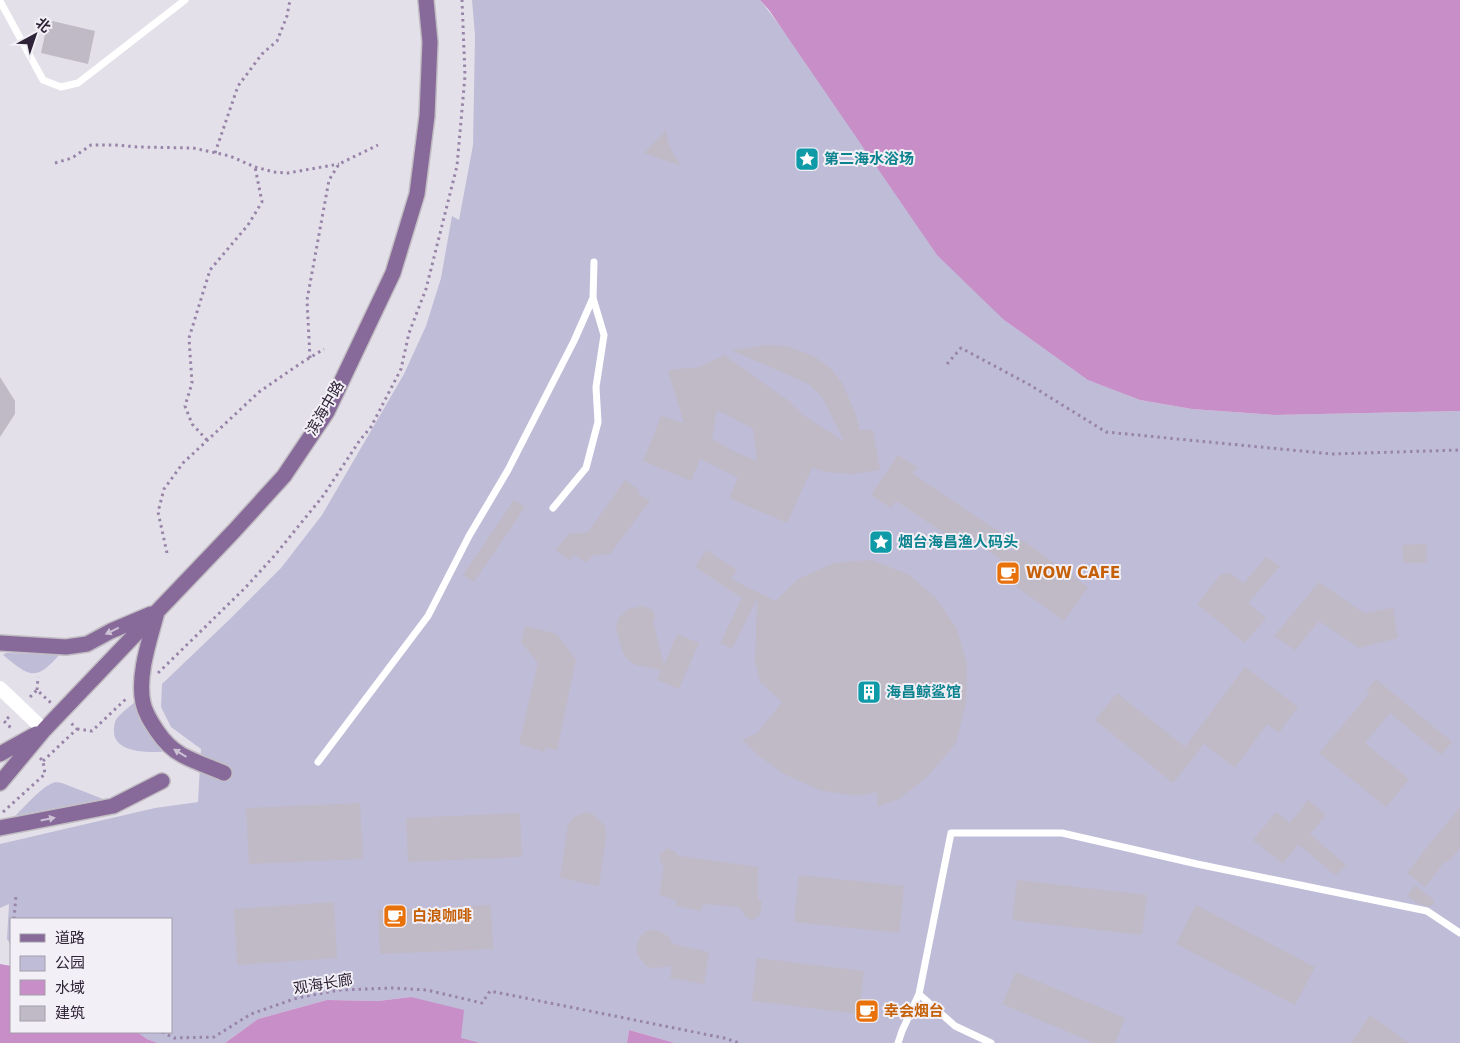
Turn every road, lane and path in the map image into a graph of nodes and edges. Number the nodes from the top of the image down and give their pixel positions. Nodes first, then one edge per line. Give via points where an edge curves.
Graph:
1 (185, 0) edge
2 (290, 0) edge
3 (426, 0) edge
4 (0, 2) edge
5 (378, 145) dead end
6 (215, 153) junction
7 (54, 163) dead end
8 (339, 164) junction
9 (255, 167) junction
10 (594, 262) dead end
11 (593, 298) junction
12 (324, 349) dead end
13 (310, 358) junction
14 (947, 364) dead end
15 (207, 440) junction
16 (1460, 450) edge
17 (553, 508) dead end
18 (167, 553) dead end
19 (156, 612) junction
20 (0, 643) edge
21 (38, 677) dead end
22 (0, 688) edge
23 (37, 690) dead end
24 (44, 730) junction
25 (0, 754) edge
26 (43, 761) dead end
27 (318, 762) dead end
28 (224, 773) dead end
29 (162, 781) dead end
30 (0, 783) edge
31 (0, 816) edge
32 (0, 828) edge
33 (16, 895) dead end
34 (14, 918) edge
35 (1460, 934) edge
36 (919, 994) junction
37 (164, 1033) edge
38 (739, 1043) edge
39 (898, 1043) edge
40 (991, 1043) edge

1 - 4 lane via 78,83 61,88 43,80
2 - 6 path via 288,16 277,41 262,54 238,86
3 - 19 main road, 滨海中路 via 430,42 427,116 417,194 394,273 327,412 284,476
5 - 8 path
6 - 7 path via 193,148 91,145 72,158
6 - 9 path
8 - 9 path via 288,173
8 - 13 path via 329,180 307,300
9 - 15 path via 262,202 248,225 210,270 189,338 192,383 184,406 192,424
10 - 11 lane
11 - 17 lane via 604,335 596,387 598,422 586,468
11 - 27 lane via 508,470 468,536 428,616
12 - 13 path
13 - 15 path via 259,392
14 - 16 path via 961,348 1030,385 1106,432 1332,454
15 - 18 path via 183,463 164,489 158,512
19 -> 20 main road via 87,644 66,647
19 - 24 main road, 滨海中路
28 -> 19 main road via 174,750 149,720 141,685
21 - 23 path
22 - 24 street
24 - 25 main road, 滨海中路
24 - 30 main road, 滨海中路
26 - 31 path via 44,774
32 -> 29 main road via 113,806
33 - 34 path
35 - 36 lane via 1427,912 1062,833 951,833
36 - 39 lane
36 - 40 lane via 955,1026
37 - 38 path, 观海长廊 via 174,1038 214,1037 251,1014 297,998 339,990 392,988 427,990 482,1003 490,991

